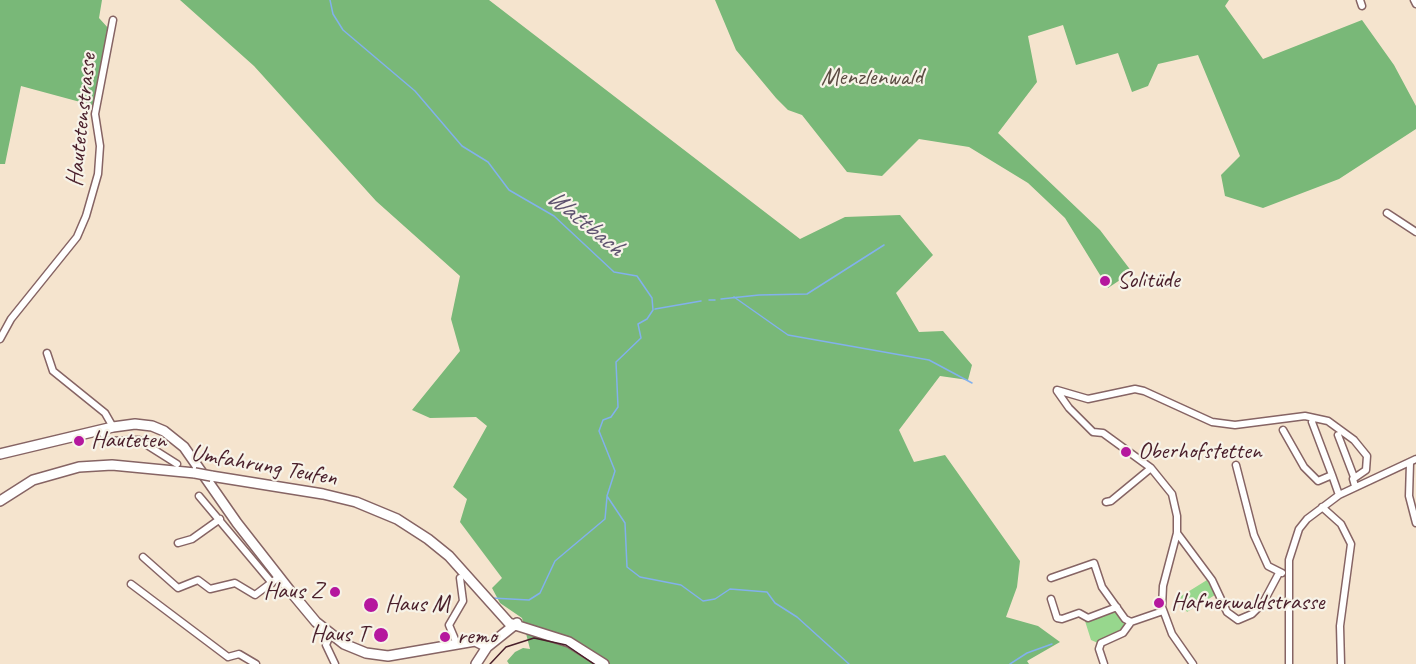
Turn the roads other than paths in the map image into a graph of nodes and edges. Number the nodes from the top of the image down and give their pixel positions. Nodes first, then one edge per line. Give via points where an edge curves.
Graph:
1 (113, 20) dead end
2 (1387, 213) dead end
3 (1416, 232) edge
4 (0, 339) edge
5 (47, 353) dead end
6 (1312, 422) dead end
7 (113, 427) junction
8 (102, 430) junction
9 (1283, 430) dead end
10 (1338, 435) dead end
11 (0, 454) edge
12 (1413, 461) edge
13 (177, 464) dead end
14 (1236, 465) dead end
15 (1151, 468) junction
16 (1332, 476) junction
17 (1354, 477) junction
18 (1355, 486) junction
19 (1339, 495) junction
20 (199, 496) dead end
21 (0, 501) edge
22 (1106, 502) dead end
23 (1322, 507) junction
24 (220, 519) junction
25 (1416, 523) edge
26 (1178, 533) junction
27 (178, 543) dead end
28 (143, 557) dead end
29 (1279, 573) junction
30 (1288, 573) junction
31 (460, 578) dead end
32 (1051, 578) dead end
33 (276, 580) junction
34 (131, 584) dead end
35 (1051, 599) dead end
36 (1117, 607) junction
37 (1163, 611) junction
38 (1131, 622) junction
39 (517, 625) junction
40 (330, 635) junction
41 (457, 644) junction
42 (486, 650) junction
43 (228, 657) junction
44 (600, 661) edge
45 (230, 664) edge
46 (256, 664) edge
47 (335, 664) edge
48 (476, 664) edge
49 (481, 664) edge
50 (1104, 664) edge
51 (1192, 664) edge
52 (1289, 664) edge
53 (1341, 664) edge

1 - 4 street, Hautetenstrasse via 95,114 99,168 86,216 78,237
2 - 3 street
5 - 7 street via 53,371 105,413
6 - 16 street
7 - 8 street
7 - 33 street via 140,424 173,437 194,459
8 - 11 street
8 - 13 street via 106,441 139,440
9 - 16 street via 1304,467 1317,481
10 - 17 street
12 - 18 street
12 - 25 street via 1409,496
14 - 29 street via 1254,535 1268,566
15 - 17 street via 1103,433 1093,432 1057,390 1088,399 1135,389 1212,422 1234,425 1305,416 1328,421 1354,440 1367,456 1366,470
15 - 22 street
15 - 26 street via 1172,494
16 - 19 street
17 - 18 street
18 - 19 street
19 - 23 street
20 - 24 street
21 - 39 street, Umfahrung Teufen, bridge via 33,480 79,467 112,465 195,473 323,494 381,512 413,529 438,547 492,605
23 - 30 street via 1306,519 1296,534
23 - 53 street via 1341,524 1351,544 1340,626
24 - 27 street
24 - 33 street
26 - 29 street via 1212,580 1227,612 1238,620 1263,603
26 - 37 street via 1163,586
28 - 33 street via 178,588 198,580 210,589 235,583 255,595
29 - 30 street
30 - 52 street
31 - 41 street via 463,601 448,626
32 - 36 street via 1094,563 1102,586
33 - 40 street
34 - 43 street
35 - 36 street via 1057,618 1062,619 1079,613 1088,618
36 - 38 street
37 - 38 street
37 - 51 street via 1172,634
38 - 50 street via 1123,633 1101,643
39 - 42 street
39 - 44 street, Umfahrung Teufen via 572,636
40 - 41 street via 352,648 381,656 402,656
40 - 47 street via 326,645
41 - 42 street via 478,641
42 - 48 street
42 - 49 street
43 - 45 street
43 - 46 street via 239,654

